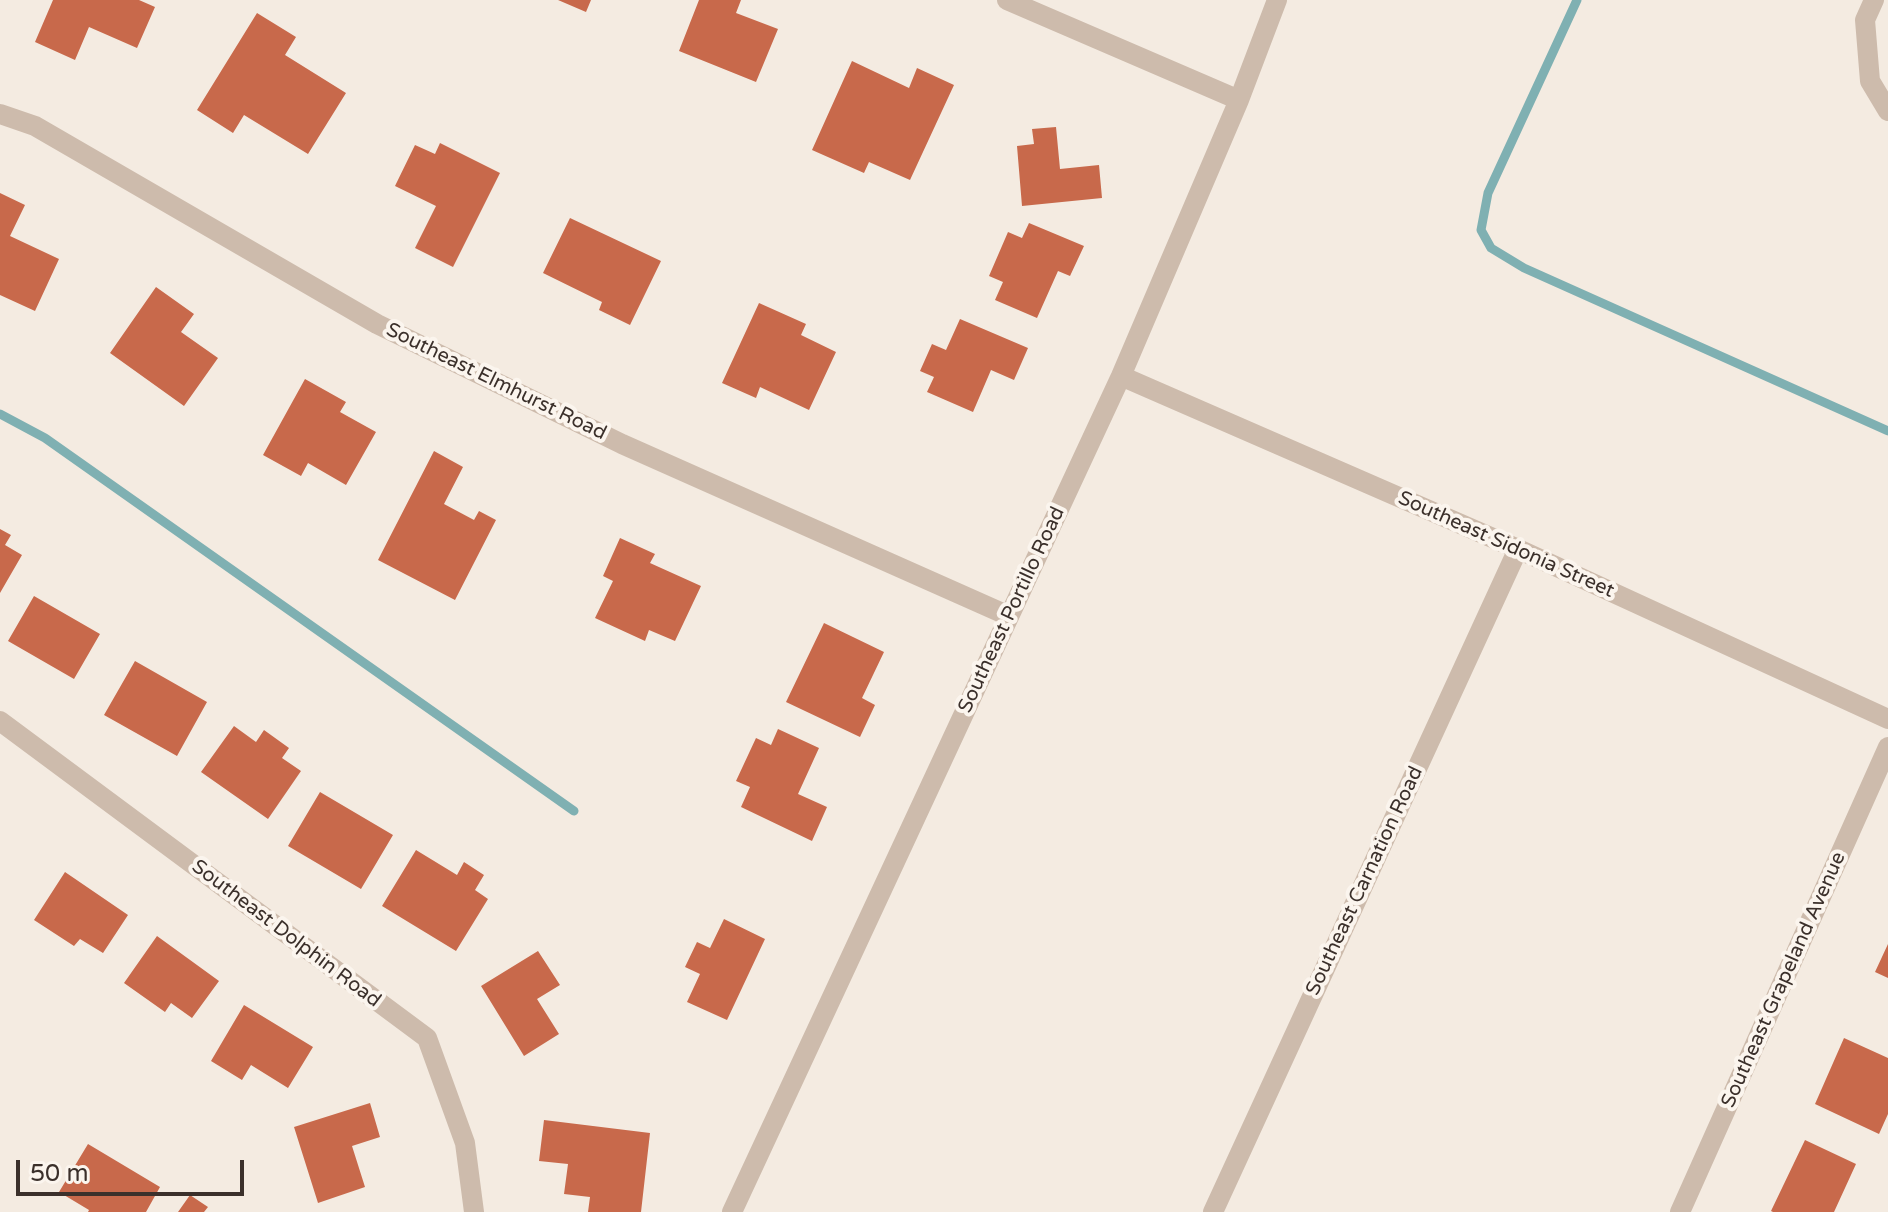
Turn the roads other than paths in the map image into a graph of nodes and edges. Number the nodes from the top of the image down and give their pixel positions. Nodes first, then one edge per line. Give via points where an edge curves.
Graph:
1 (1007, 0) edge
2 (1277, 0) edge
3 (1874, 0) edge
4 (1239, 100) junction
5 (1888, 111) edge
6 (0, 114) edge
7 (1121, 376) junction
8 (1518, 549) junction
9 (1009, 616) junction
10 (1888, 719) edge
11 (0, 721) edge
12 (1888, 747) edge
13 (474, 1212) edge
14 (732, 1212) edge
15 (1213, 1212) edge
16 (1680, 1212) edge

1 - 4 street
2 - 4 street, Southeast Portillo Road
3 - 5 street via 1865,20 1870,81
4 - 7 street, Southeast Portillo Road
6 - 9 street, Southeast Elmhurst Road via 35,126 377,324 622,444
7 - 8 street, Southeast Sidonia Street
7 - 9 street, Southeast Portillo Road
8 - 10 street, Southeast Sidonia Street
8 - 15 street, Southeast Carnation Road
9 - 14 street, Southeast Portillo Road
11 - 13 street, Southeast Dolphin Road via 427,1038 465,1143
12 - 16 street, Southeast Grapeland Avenue

